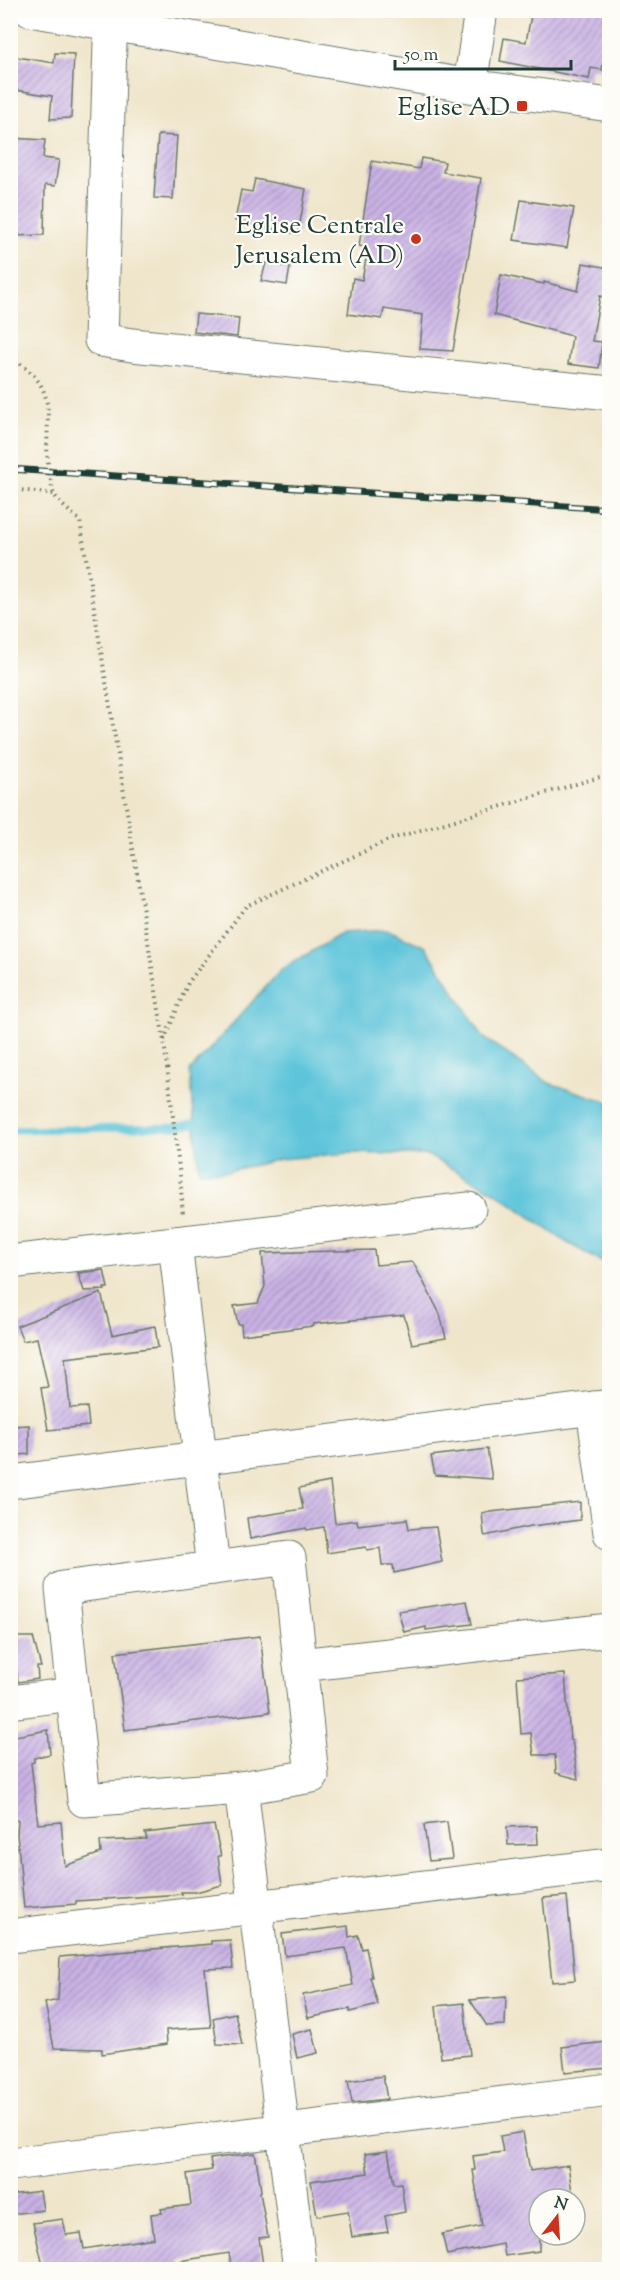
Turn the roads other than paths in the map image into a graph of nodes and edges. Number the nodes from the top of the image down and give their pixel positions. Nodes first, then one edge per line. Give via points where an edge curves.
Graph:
1 (30, 10) edge
2 (481, 10) edge
3 (110, 17) edge
4 (470, 86) junction
5 (609, 105) edge
6 (609, 393) edge
7 (469, 1209) dead end
8 (175, 1243) junction
9 (10, 1262) edge
10 (601, 1407) edge
11 (200, 1457) junction
12 (10, 1482) edge
13 (609, 1533) edge
14 (213, 1568) junction
15 (609, 1630) edge
16 (300, 1665) junction
17 (73, 1694) junction
18 (10, 1702) edge
19 (241, 1788) junction
20 (609, 1864) edge
21 (255, 1906) junction
22 (10, 1936) edge
23 (609, 2090) edge
24 (283, 2130) junction
25 (10, 2164) edge
26 (300, 2270) edge

1 - 3 street
2 - 4 street
3 - 4 street
3 - 6 street via 101,340
4 - 5 street
7 - 8 street
8 - 9 street
8 - 11 street
10 - 11 street
10 - 13 street
11 - 12 street
11 - 14 street
14 - 16 street via 289,1557
14 - 17 street via 62,1588
15 - 16 street
16 - 19 street via 312,1776
17 - 18 street
17 - 19 street via 84,1800
19 - 21 street
20 - 21 street
21 - 22 street
21 - 24 street
23 - 24 street
24 - 25 street
24 - 26 street

